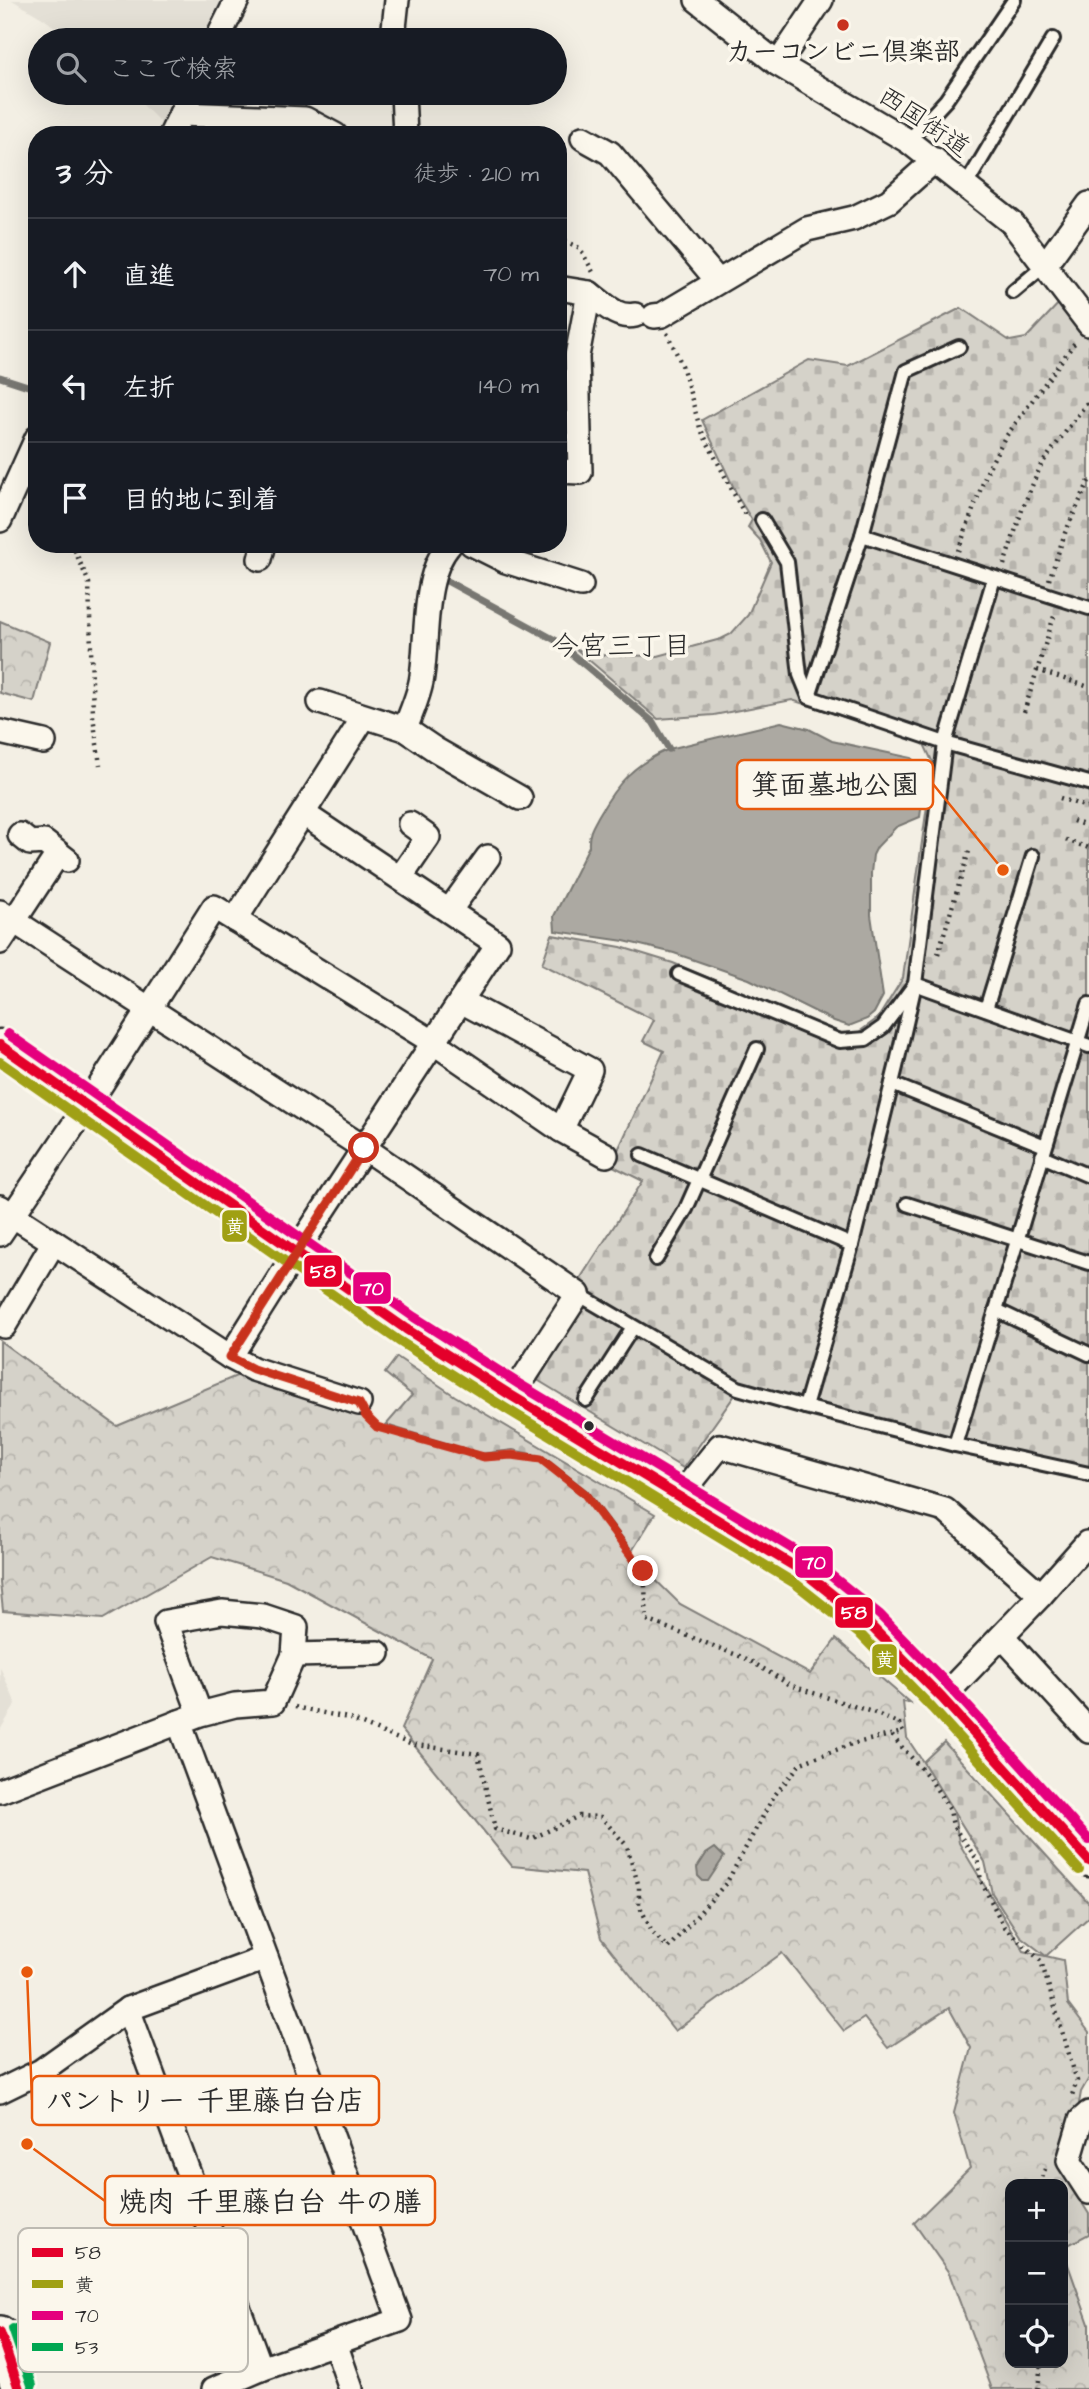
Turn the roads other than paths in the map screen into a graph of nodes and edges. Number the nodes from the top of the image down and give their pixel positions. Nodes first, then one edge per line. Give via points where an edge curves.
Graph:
1 (237, 0) edge
2 (397, 0) edge
3 (697, 0) edge
4 (821, 0) edge
5 (1014, 0) edge
6 (223, 28) edge
7 (394, 28) edge
8 (1053, 39) dead end
9 (778, 64) junction
10 (185, 105) edge
11 (404, 105) edge
12 (181, 114) junction
13 (175, 126) edge
14 (319, 126) edge
15 (405, 126) edge
16 (583, 138) dead end
17 (908, 141) junction
18 (935, 160) junction
19 (967, 186) junction
20 (1089, 204) edge
21 (1045, 265) junction
22 (717, 280) junction
23 (567, 289) edge
24 (1013, 292) dead end
25 (589, 293) junction
26 (1084, 331) edge
27 (959, 347) dead end
28 (28, 458) edge
29 (567, 471) edge
30 (0, 520) edge
31 (762, 520) road end
32 (862, 534) junction
33 (443, 553) edge
34 (490, 553) edge
35 (997, 578) junction
36 (581, 585) dead end
37 (1089, 608) edge
38 (809, 697) junction
39 (320, 702) dead end
40 (363, 718) junction
41 (405, 729) junction
42 (0, 732) edge
43 (44, 742) dead end
44 (945, 743) junction
45 (1089, 783) edge
46 (520, 798) dead end
47 (304, 814) junction
48 (410, 824) dead end
49 (20, 835) dead end
50 (1033, 856) dead end
51 (488, 857) dead end
52 (400, 878) junction
53 (449, 911) junction
54 (7, 916) edge
55 (235, 920) junction
56 (0, 942) edge
57 (679, 974) dead end
58 (915, 984) junction
59 (461, 1001) junction
60 (1089, 1004) edge
61 (147, 1008) junction
62 (986, 1009) junction
63 (433, 1042) junction
64 (1083, 1043) edge
65 (0, 1045) edge
66 (757, 1049) dead end
67 (892, 1084) junction
68 (87, 1105) junction
69 (561, 1130) junction
70 (364, 1148) junction
71 (1044, 1151) junction
72 (606, 1155) dead end
73 (642, 1155) dead end
74 (1089, 1176) edge
75 (699, 1179) junction
76 (907, 1204) dead end
77 (4, 1219) edge
78 (1017, 1240) junction
79 (54, 1242) junction
80 (852, 1245) junction
81 (296, 1252) junction
82 (656, 1259) dead end
83 (1089, 1263) edge
84 (578, 1294) junction
85 (996, 1310) junction
86 (4, 1326) dead end
87 (633, 1327) junction
88 (1089, 1354) edge
89 (230, 1357) junction
90 (512, 1396) junction
91 (586, 1400) dead end
92 (359, 1403) road end
93 (805, 1407) junction
94 (955, 1445) junction
95 (1089, 1474) edge
96 (679, 1497) junction
97 (1088, 1541) edge
98 (1041, 1595) junction
99 (1002, 1636) junction
100 (378, 1653) dead end
101 (294, 1655) junction
102 (942, 1698) junction
103 (190, 1718) junction
104 (1089, 1731) edge
105 (0, 1791) edge
106 (1089, 1861) edge
107 (266, 1958) junction
108 (128, 2009) junction
109 (0, 2091) edge
110 (1079, 2109) edge
111 (1089, 2192) edge
112 (209, 2228) edge
113 (0, 2333) edge
114 (248, 2334) edge
115 (335, 2343) junction
116 (261, 2369) junction
117 (239, 2384) edge
118 (19, 2389) edge
119 (214, 2389) edge
120 (351, 2389) edge

1 - 6 street
2 - 7 street
3 - 9 street, 西国街道
4 - 9 street
5 - 17 lane via 946,100
8 - 19 lane
9 - 17 street, 西国街道
10 - 12 street
11 - 15 street
12 - 13 street
12 - 14 street via 305,118
16 - 22 street via 610,153
17 - 18 street, 西国街道
18 - 19 street, 西国街道
18 - 22 street via 889,201 853,218 807,229
19 - 21 street, 西国街道 via 1012,223
20 - 21 street
21 - 24 lane
21 - 26 street, 西国街道
22 - 25 street via 662,315 626,317
23 - 25 street
25 - 29 street via 577,356 580,472
27 - 32 lane via 906,371
28 - 30 street
31 - 38 lane via 787,562 800,675
32 - 35 lane
32 - 38 lane
33 - 41 street via 432,580 422,680
34 - 36 street
35 - 37 lane
35 - 44 lane
38 - 44 lane
39 - 40 street
40 - 41 street
40 - 47 street
41 - 46 street
42 - 43 street
44 - 45 lane
44 - 58 lane
47 - 52 street
47 - 55 street
48 - 52 street via 428,837
49 - 54 street via 30,843 44,842 63,857
50 - 62 lane
51 - 53 street
52 - 53 street
53 - 59 street via 498,944
54 - 56 street
54 - 61 street
55 - 61 street via 214,907
55 - 63 street
57 - 58 lane via 840,1041 866,1039 883,1027
58 - 62 lane
58 - 67 lane
59 - 63 street
59 - 69 street via 590,1070
60 - 64 lane
61 - 68 street
61 - 70 street
62 - 64 lane
63 - 69 street
63 - 70 street
64 - 71 lane
65 - 68 street
66 - 75 lane
67 - 71 lane
67 - 80 lane
68 - 77 street
68 - 81 street
69 - 72 street
70 - 81 street
70 - 84 street
71 - 74 lane
71 - 78 lane
73 - 75 lane
75 - 80 lane
75 - 82 lane
76 - 78 lane
77 - 79 street
78 - 83 lane
78 - 85 lane
79 - 86 street
79 - 89 street
80 - 93 lane
81 - 89 street
81 - 90 street
84 - 87 lane
84 - 90 street
85 - 88 lane
85 - 94 lane
87 - 91 lane
87 - 93 lane via 738,1388
89 - 92 street via 253,1369
90 - 96 street
93 - 94 lane
94 - 95 lane
96 - 98 street via 720,1446 945,1510
96 - 102 street via 804,1572 870,1625
97 - 98 street
98 - 99 street
99 - 102 street
99 - 104 street
100 - 101 street
101 - 103 street via 273,1702 234,1705
101 - 103 street via 296,1627 263,1616 222,1612 166,1622
102 - 106 street
103 - 105 street
103 - 107 street
107 - 108 street
107 - 115 street via 400,2320
108 - 109 street via 41,2071
108 - 112 street
110 - 111 street via 1081,2120 1069,2161
113 - 118 main road
114 - 116 street
115 - 116 street
115 - 120 street
116 - 117 street
117 - 119 street

